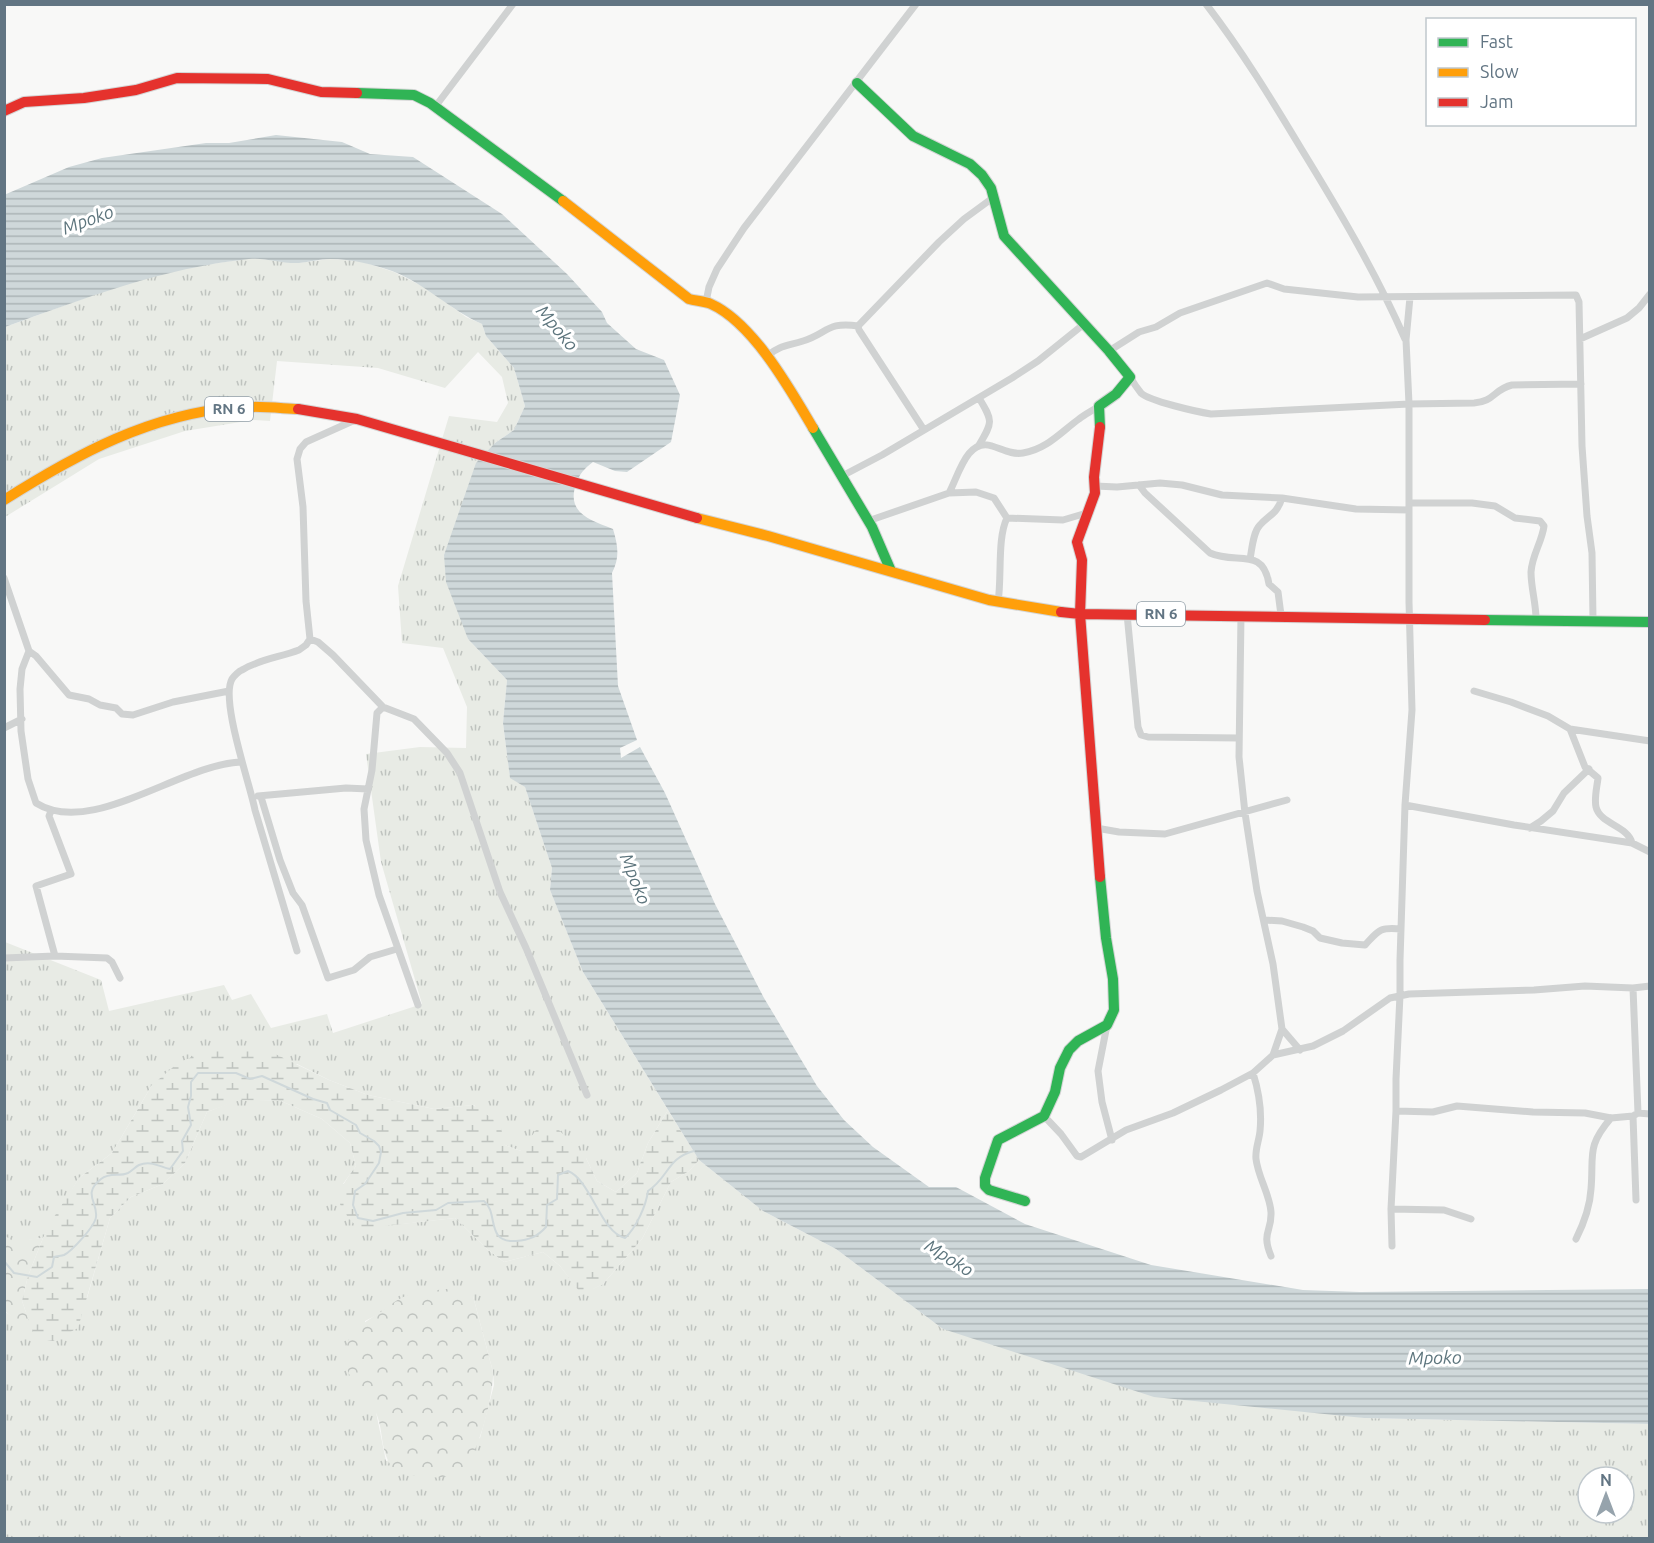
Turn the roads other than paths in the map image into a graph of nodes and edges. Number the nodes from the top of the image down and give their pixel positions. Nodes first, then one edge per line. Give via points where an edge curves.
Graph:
1 (513, 4) edge
2 (916, 4) edge
3 (1206, 4) edge
4 (857, 84) junction
5 (435, 107) junction
6 (4, 111) edge
7 (994, 197) junction
8 (1650, 294) edge
9 (1410, 297) junction
10 (1387, 298) junction
11 (706, 302) junction
12 (1084, 324) junction
13 (858, 326) junction
14 (1580, 339) junction
15 (1406, 340) junction
16 (1109, 351) junction
17 (767, 356) junction
18 (1130, 377) junction
19 (1581, 384) junction
20 (979, 398) junction
21 (1409, 404) junction
22 (1099, 406) junction
23 (357, 419) junction
24 (924, 430) junction
25 (979, 445) junction
26 (842, 476) junction
27 (1139, 485) junction
28 (1095, 486) junction
29 (949, 493) junction
30 (1282, 498) junction
31 (4, 500) edge
32 (1409, 507) junction
33 (1090, 511) junction
34 (1007, 518) junction
35 (868, 521) junction
36 (1250, 559) junction
37 (891, 571) junction
38 (4, 578) edge
39 (998, 602) junction
40 (1080, 614) junction
41 (1127, 614) junction
42 (1241, 615) junction
43 (1281, 615) junction
44 (1411, 617) junction
45 (1536, 619) junction
46 (1593, 620) junction
47 (1650, 622) edge
48 (310, 639) junction
49 (28, 651) junction
50 (229, 691) junction
51 (1474, 691) dead end
52 (383, 707) junction
53 (22, 719) junction
54 (4, 728) edge
55 (1570, 729) junction
56 (1239, 738) junction
57 (1650, 741) edge
58 (241, 762) junction
59 (1588, 770) junction
60 (368, 789) junction
61 (251, 792) junction
62 (261, 797) junction
63 (1287, 800) dead end
64 (1405, 805) junction
65 (51, 811) junction
66 (1245, 813) junction
67 (1096, 828) junction
68 (1530, 828) junction
69 (1632, 843) junction
70 (1650, 852) edge
71 (1264, 920) junction
72 (1401, 929) junction
73 (398, 949) junction
74 (297, 951) dead end
75 (55, 956) junction
76 (4, 958) edge
77 (120, 978) dead end
78 (1650, 986) edge
79 (1633, 988) junction
80 (1400, 995) junction
81 (418, 1005) dead end
82 (1107, 1025) junction
83 (1282, 1029) junction
84 (1300, 1050) junction
85 (1273, 1055) junction
86 (1252, 1072) junction
87 (587, 1095) dead end
88 (1396, 1112) junction
89 (1650, 1113) edge
90 (1635, 1115) junction
91 (1044, 1116) junction
92 (1611, 1118) junction
93 (1112, 1140) junction
94 (1636, 1200) dead end
95 (1025, 1202) dead end
96 (1391, 1209) junction
97 (1471, 1219) dead end
98 (1576, 1239) dead end
99 (1392, 1246) dead end
100 (1271, 1256) dead end

1 - 5 street
2 - 4 street
3 - 10 street via 1276,106
4 - 7 street via 913,136 970,164 982,175
4 - 11 street via 744,228 717,269
5 - 6 street via 414,95 321,92 268,79 201,77 177,78 136,90 84,98 24,102
5 - 11 street via 689,299
7 - 12 street via 1004,236
7 - 13 street via 939,242
8 - 14 street via 1627,318
9 - 10 street
9 - 14 street via 1576,295
9 - 15 street
10 - 15 street
10 - 16 street via 1315,293 1267,284 1180,313
11 - 17 street via 728,314
12 - 16 street
12 - 20 street via 1038,361
13 - 17 street via 836,326 789,343
13 - 24 street
14 - 19 street
15 - 21 street
16 - 18 street
17 - 26 street
18 - 21 street via 1142,394 1152,399 1211,414
18 - 22 street
19 - 21 street via 1512,385 1502,387 1485,402
19 - 46 street
20 - 24 street
20 - 25 street via 991,426
21 - 32 street
22 - 25 street via 1053,440 1024,453
22 - 28 street
23 - 31 street, RN 6 via 265,407 187,415 97,446
23 - 37 street, RN 6
23 - 48 street via 306,442 297,459
24 - 26 street
25 - 29 street via 963,463
26 - 35 street
27 - 28 street
27 - 30 street via 1160,483 1222,495
27 - 36 street via 1210,553
28 - 33 street
29 - 34 street via 975,492 994,498
29 - 35 street
30 - 32 street via 1356,509
30 - 36 street via 1276,512 1259,525
32 - 44 street
32 - 45 street via 1472,503 1495,506 1515,518 1540,521 1544,531 1531,572
33 - 34 street via 1063,519
33 - 40 street via 1077,542 1082,560
34 - 39 street via 1002,527
35 - 37 street
36 - 43 street via 1264,566 1268,573 1269,584 1281,601
37 - 39 street, RN 6
38 - 49 street
39 - 40 street, RN 6
40 - 41 street, RN 6
40 - 67 street
41 - 42 street, RN 6
41 - 56 street via 1142,735
42 - 43 street, RN 6
42 - 56 street
43 - 44 street, RN 6
44 - 45 street, RN 6
44 - 64 street via 1412,710
45 - 46 street, RN 6
46 - 47 street, RN 6
48 - 50 street via 299,650 241,670 232,678
48 - 52 street via 333,655
49 - 50 street via 69,695 116,708 122,714 134,715 164,704
49 - 53 street via 20,689
50 - 58 street
51 - 55 street via 1548,716
52 - 60 street via 377,713
52 - 87 street via 414,719 447,753 460,773 500,892
53 - 54 street
53 - 65 street via 22,746 32,796 36,803
55 - 57 street
55 - 59 street
56 - 66 street
58 - 61 street
58 - 65 street via 208,768 90,811
59 - 68 street via 1564,793 1553,811
59 - 69 street via 1598,778 1596,808 1600,815 1629,834
60 - 62 street
60 - 73 street via 364,809 370,864
61 - 62 street
61 - 74 street
62 - 73 street via 280,860 302,905 328,978 354,970 370,957
63 - 66 street
64 - 68 street
64 - 72 street
65 - 75 street via 49,816 71,874 36,885
66 - 67 street via 1166,834
66 - 71 street
67 - 82 street via 1113,979 1114,1010
68 - 69 street
69 - 70 street
71 - 72 street via 1282,921 1313,931 1320,938 1354,946 1365,945 1377,930
71 - 83 street
72 - 80 street
73 - 81 street
75 - 76 street
75 - 77 street via 107,958
78 - 79 street
79 - 80 street via 1585,986
79 - 90 street
80 - 84 street via 1343,1031
80 - 88 street
82 - 91 street via 1069,1050
82 - 93 street via 1098,1071
83 - 84 street
83 - 85 street
84 - 85 street
85 - 86 street
86 - 93 street
86 - 100 street via 1261,1100 1261,1129 1255,1156 1271,1209 1271,1223 1266,1230
88 - 92 street via 1470,1106
88 - 96 street
89 - 90 street
90 - 92 street
90 - 94 street
91 - 93 street via 1077,1156 1086,1156
91 - 95 street via 998,1140 985,1178 991,1193
92 - 98 street via 1593,1143 1591,1191 1585,1221
96 - 97 street via 1444,1210
96 - 99 street

